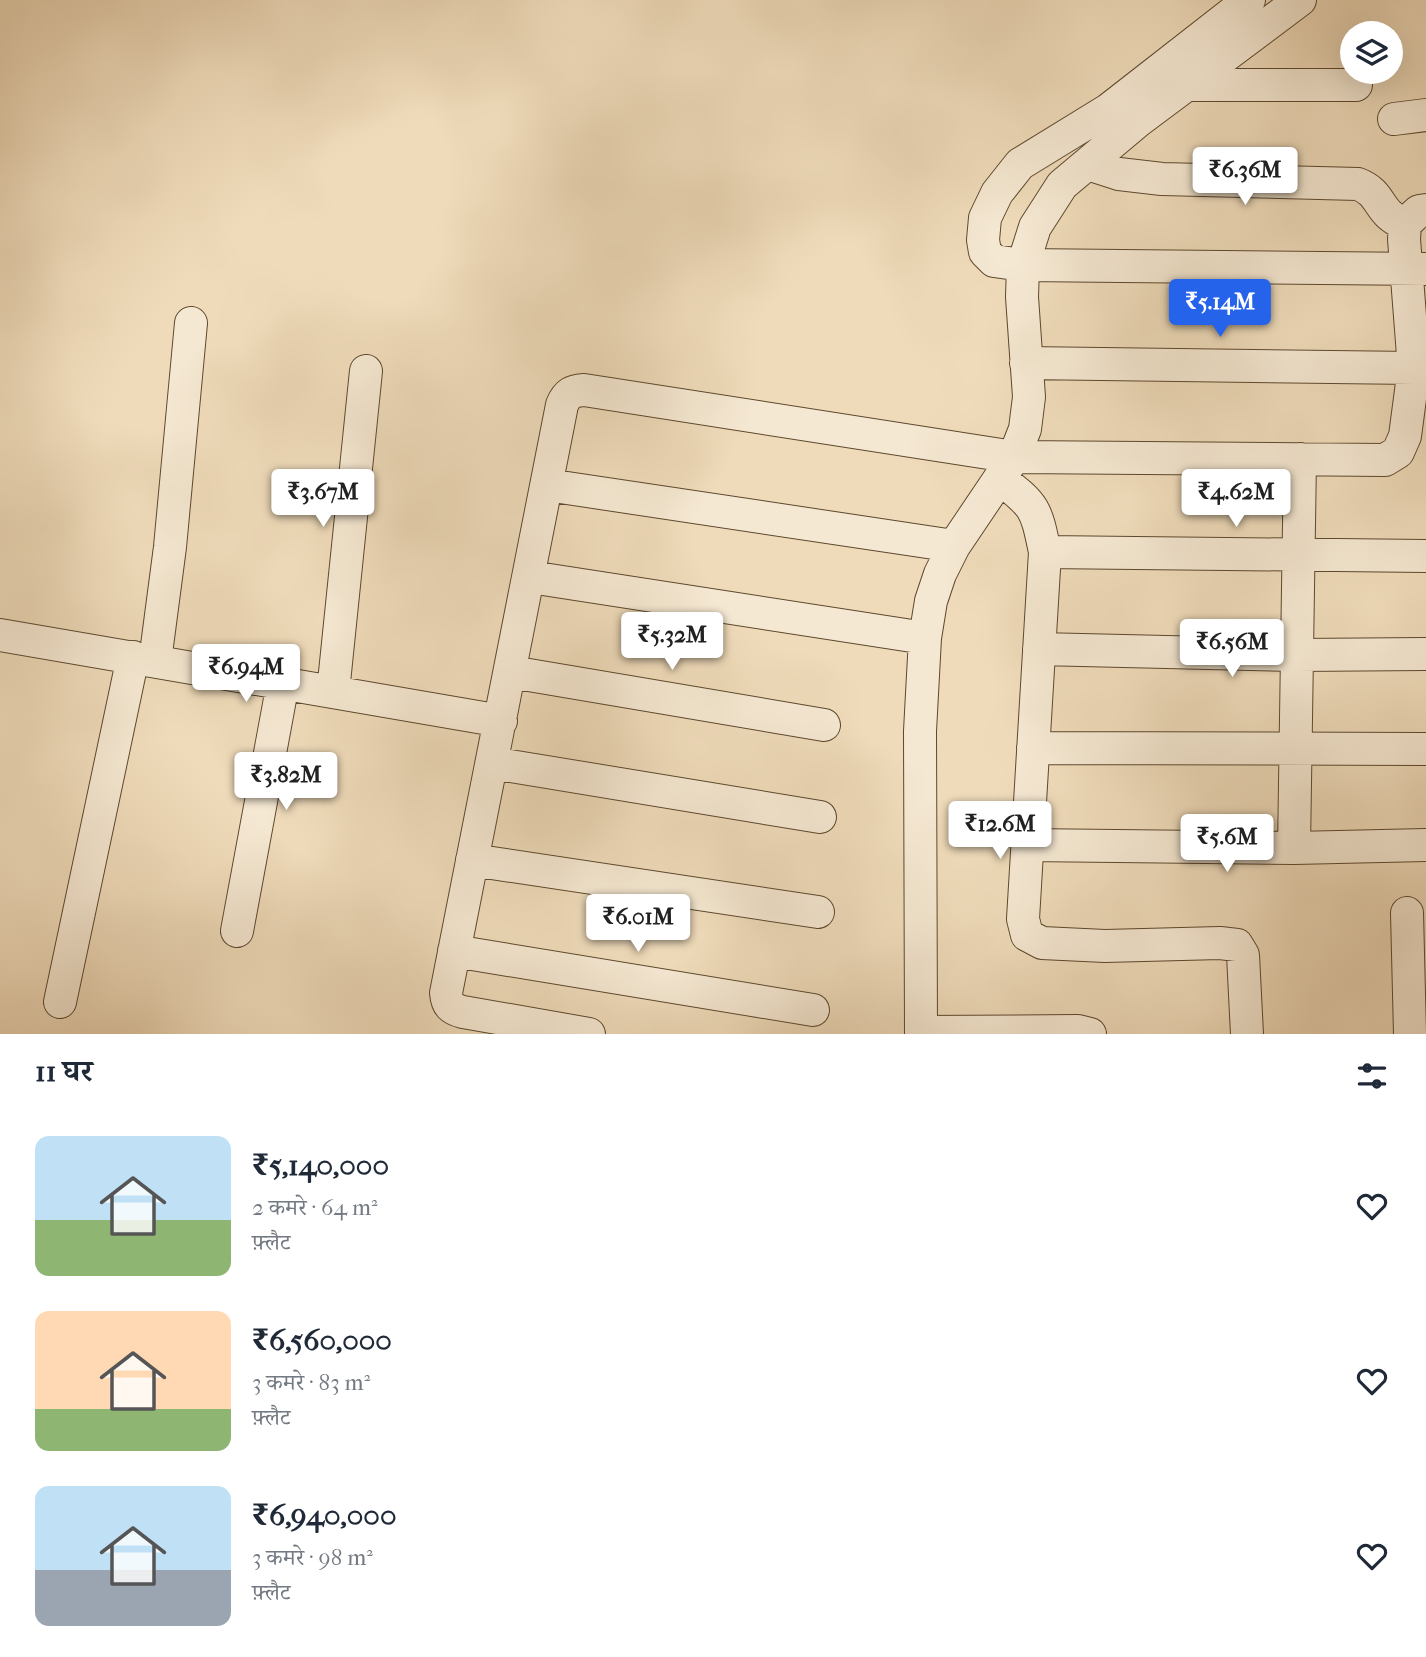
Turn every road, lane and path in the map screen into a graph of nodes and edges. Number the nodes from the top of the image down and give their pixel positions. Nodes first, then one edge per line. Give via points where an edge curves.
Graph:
1 (1249, 0) edge
2 (1300, 0) edge
3 (1186, 85) junction
4 (1356, 85) dead end
5 (1426, 115) edge
6 (1394, 119) dead end
7 (1088, 163) junction
8 (1415, 217) edge
9 (1023, 265) junction
10 (1417, 270) edge
11 (191, 323) dead end
12 (1026, 363) junction
13 (1414, 368) junction
14 (366, 371) dead end
15 (1300, 459) junction
16 (1007, 468) junction
17 (547, 485) junction
18 (954, 547) junction
19 (1045, 552) junction
20 (1426, 556) edge
21 (1299, 557) junction
22 (530, 577) junction
23 (0, 635) edge
24 (925, 638) junction
25 (1039, 649) junction
26 (1297, 654) junction
27 (1426, 654) edge
28 (144, 659) junction
29 (511, 672) junction
30 (283, 684) junction
31 (333, 692) junction
32 (501, 722) junction
33 (824, 725) dead end
34 (1033, 748) junction
35 (1426, 749) edge
36 (1296, 750) junction
37 (492, 763) junction
38 (820, 817) dead end
39 (1027, 845) junction
40 (1426, 845) edge
41 (1294, 848) junction
42 (472, 860) junction
43 (818, 912) dead end
44 (1408, 913) dead end
45 (237, 931) dead end
46 (454, 951) junction
47 (60, 1002) dead end
48 (813, 1010) dead end
49 (921, 1033) edge
50 (589, 1034) edge
51 (1090, 1034) edge
52 (1247, 1034) edge
53 (1410, 1034) edge

1 - 9 street via 1108,110 1020,164 985,218 983,240 985,252 994,261
2 - 3 street
3 - 4 street
3 - 7 street
5 - 6 street
7 - 8 street via 1119,174 1162,179 1358,184 1376,195 1394,220
7 - 9 street via 1062,185 1035,227
8 - 10 street via 1404,239
9 - 10 street
9 - 12 street
10 - 13 street
11 - 28 street via 170,548
12 - 13 street
12 - 16 street via 1029,397 1025,429
13 - 15 street via 1405,436 1398,452 1385,460
14 - 31 street
15 - 16 street
15 - 21 street
16 - 17 street via 584,390 567,395 562,405
16 - 18 street
16 - 19 street via 1037,514
17 - 18 street
17 - 22 street
18 - 24 street via 931,601
19 - 21 street
19 - 25 street
20 - 21 street
21 - 26 street
22 - 24 street
22 - 29 street
23 - 28 street
24 - 49 street via 920,731
25 - 26 street
25 - 34 street
26 - 27 street
26 - 36 street
28 - 30 street
28 - 47 street
29 - 32 street
29 - 33 street
30 - 31 street
30 - 45 street
31 - 32 street
32 - 37 street
34 - 36 street
34 - 39 street
35 - 36 street
36 - 41 street
37 - 38 street
37 - 42 street
39 - 41 street
39 - 52 street via 1023,919 1027,934 1055,944 1237,945 1243,955
40 - 41 street
42 - 43 street
42 - 46 street
44 - 53 street
46 - 48 street
46 - 50 street via 446,993 453,1009
49 - 51 street

